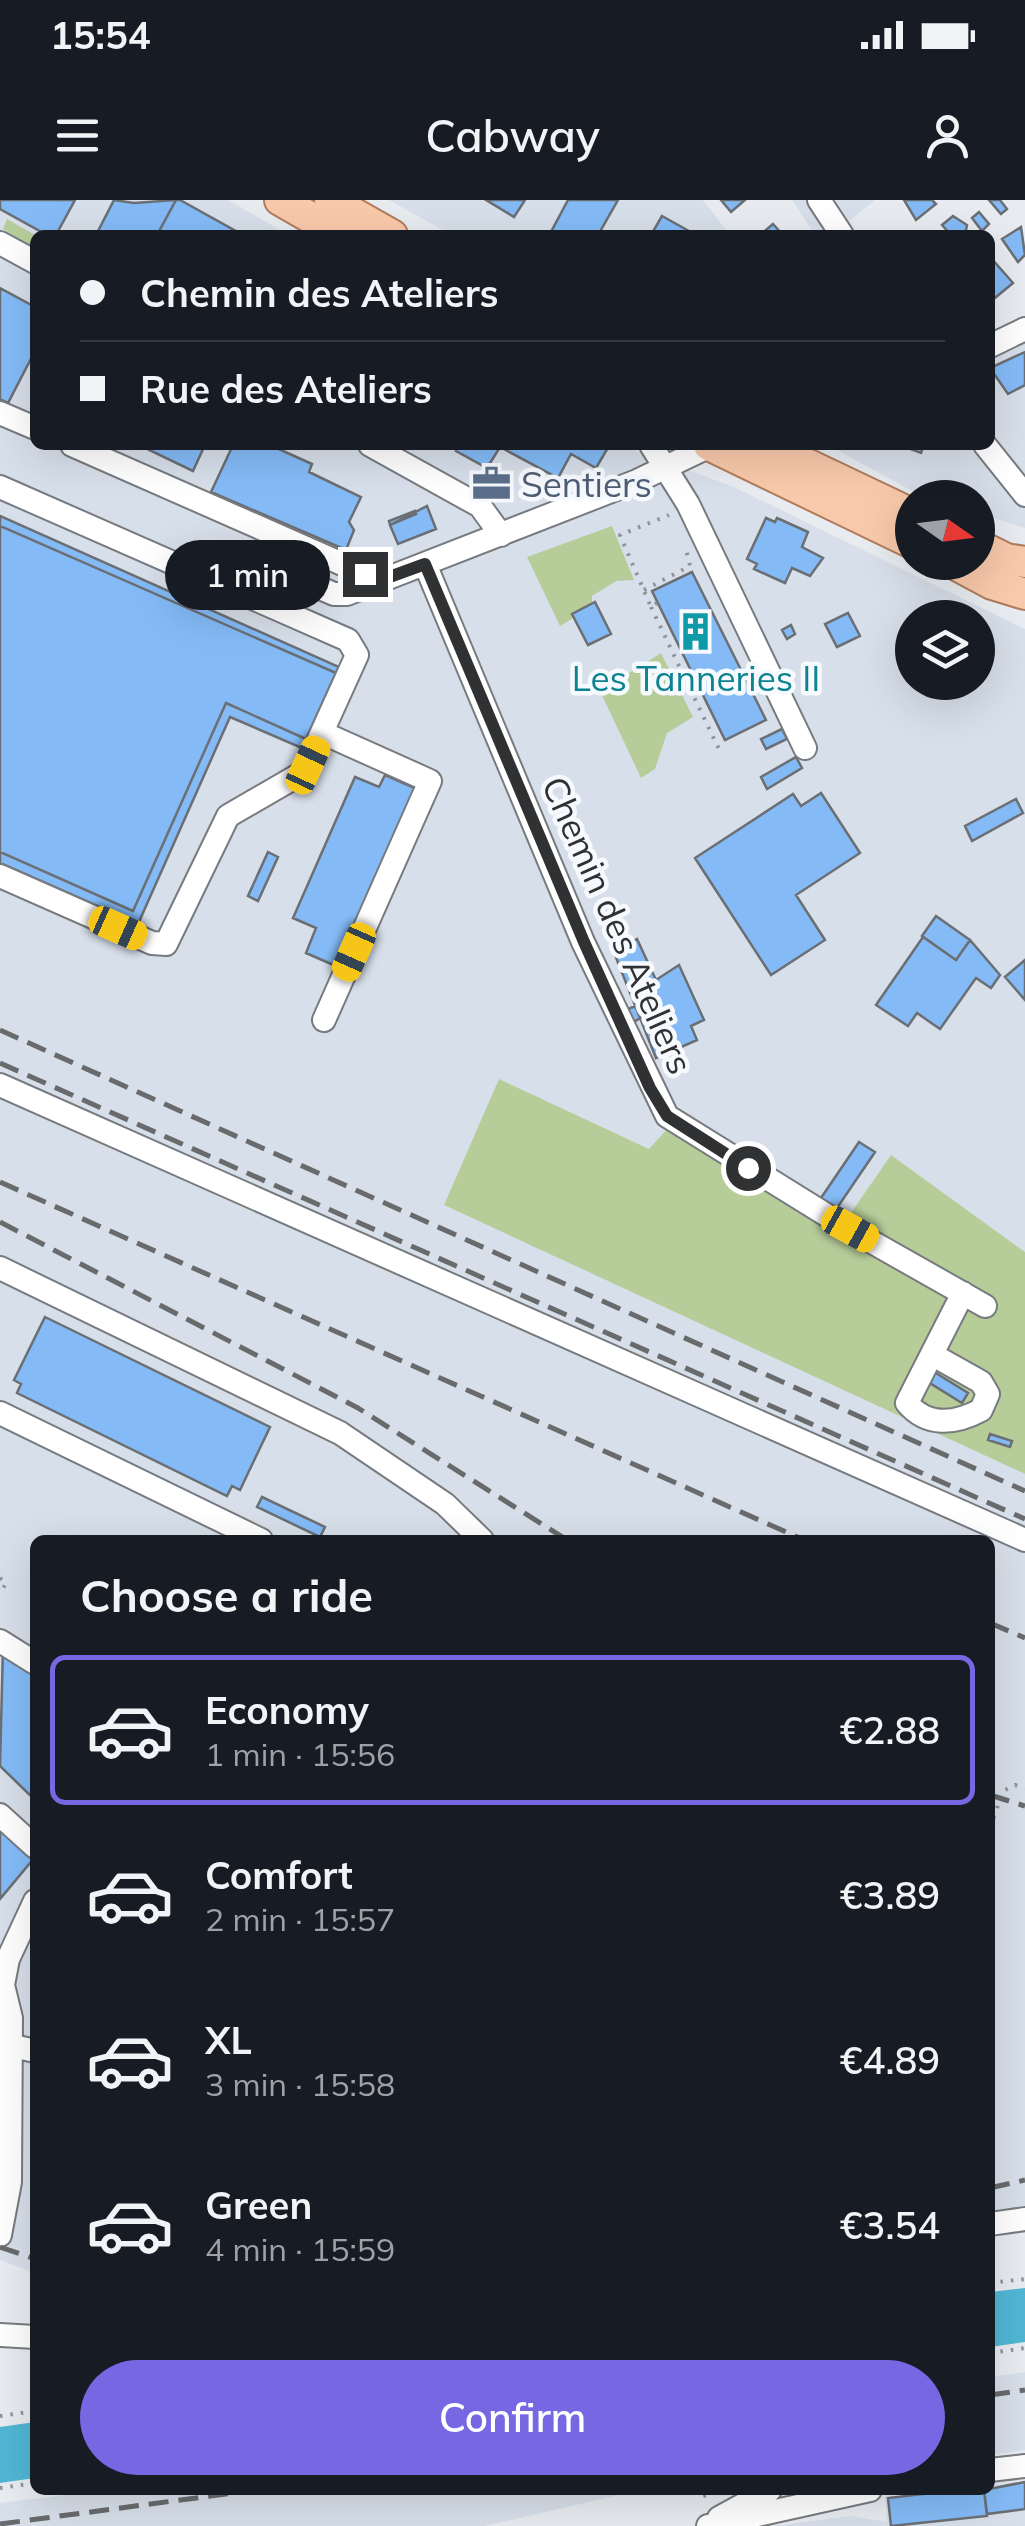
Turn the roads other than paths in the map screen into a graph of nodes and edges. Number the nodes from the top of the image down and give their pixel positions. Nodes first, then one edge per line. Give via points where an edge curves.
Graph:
1 (280, 200) edge
2 (330, 200) edge
3 (819, 200) edge
4 (331, 230) edge
5 (383, 230) edge
6 (839, 230) edge
7 (0, 243) edge
8 (30, 259) edge
9 (1025, 328) edge
10 (995, 343) edge
11 (0, 413) edge
12 (30, 426) edge
13 (83, 450) edge
14 (379, 450) edge
15 (654, 450) edge
16 (745, 450) edge
17 (990, 450) edge
18 (664, 469) junction
19 (0, 486) edge
20 (1025, 495) edge
21 (895, 507) edge
22 (895, 534) edge
23 (501, 535) junction
24 (995, 554) edge
25 (1025, 562) edge
26 (425, 564) junction
27 (384, 579) junction
28 (993, 580) edge
29 (216, 582) junction
30 (1025, 594) edge
31 (323, 733) junction
32 (805, 748) dead end
33 (0, 876) edge
34 (324, 1020) dead end
35 (0, 1084) edge
36 (0, 1268) edge
37 (963, 1293) junction
38 (985, 1306) dead end
39 (933, 1355) dead end
40 (0, 1412) edge
41 (251, 1535) edge
42 (477, 1535) edge
43 (1025, 1540) edge
44 (0, 1641) edge
45 (30, 1660) edge
46 (0, 1815) edge
47 (30, 1842) edge
48 (30, 1908) edge
49 (6, 1944) edge
50 (3, 2046) edge
51 (30, 2051) edge
52 (1025, 2219) edge
53 (995, 2223) edge
54 (0, 2235) edge
55 (0, 2336) edge
56 (30, 2337) edge
57 (1025, 2466) edge
58 (995, 2469) edge
59 (755, 2495) edge
60 (821, 2495) edge
61 (724, 2505) edge

1 - 4 main road
2 - 5 main road
3 - 6 street
7 - 8 street
9 - 10 street
11 - 12 street
13 - 27 street
14 - 23 street via 480,506
15 - 18 street
16 - 18 street
16 - 21 main road
16 - 22 main road
17 - 20 street
18 - 23 street
18 - 32 street via 696,520
19 - 29 street
23 - 26 street
24 - 25 main road
26 - 27 street
26 - 37 street, Chemin des Ateliers via 584,942 667,1116
27 - 29 street via 341,596 280,571
28 - 30 main road
29 - 31 street via 354,646 356,659
31 - 33 street via 304,772 228,816 166,944 152,944
31 - 34 street via 430,782
35 - 43 street
36 - 42 street via 340,1433 445,1504
37 - 38 street, Chemin des Ateliers
37 - 39 street
40 - 41 street
44 - 45 street
46 - 47 street
48 - 49 street
49 - 50 street via 3,1984 11,2018
50 - 51 street
50 - 54 street via 10,2182
52 - 53 street
55 - 56 street
57 - 58 street
59 - 61 street
60 - 61 street

